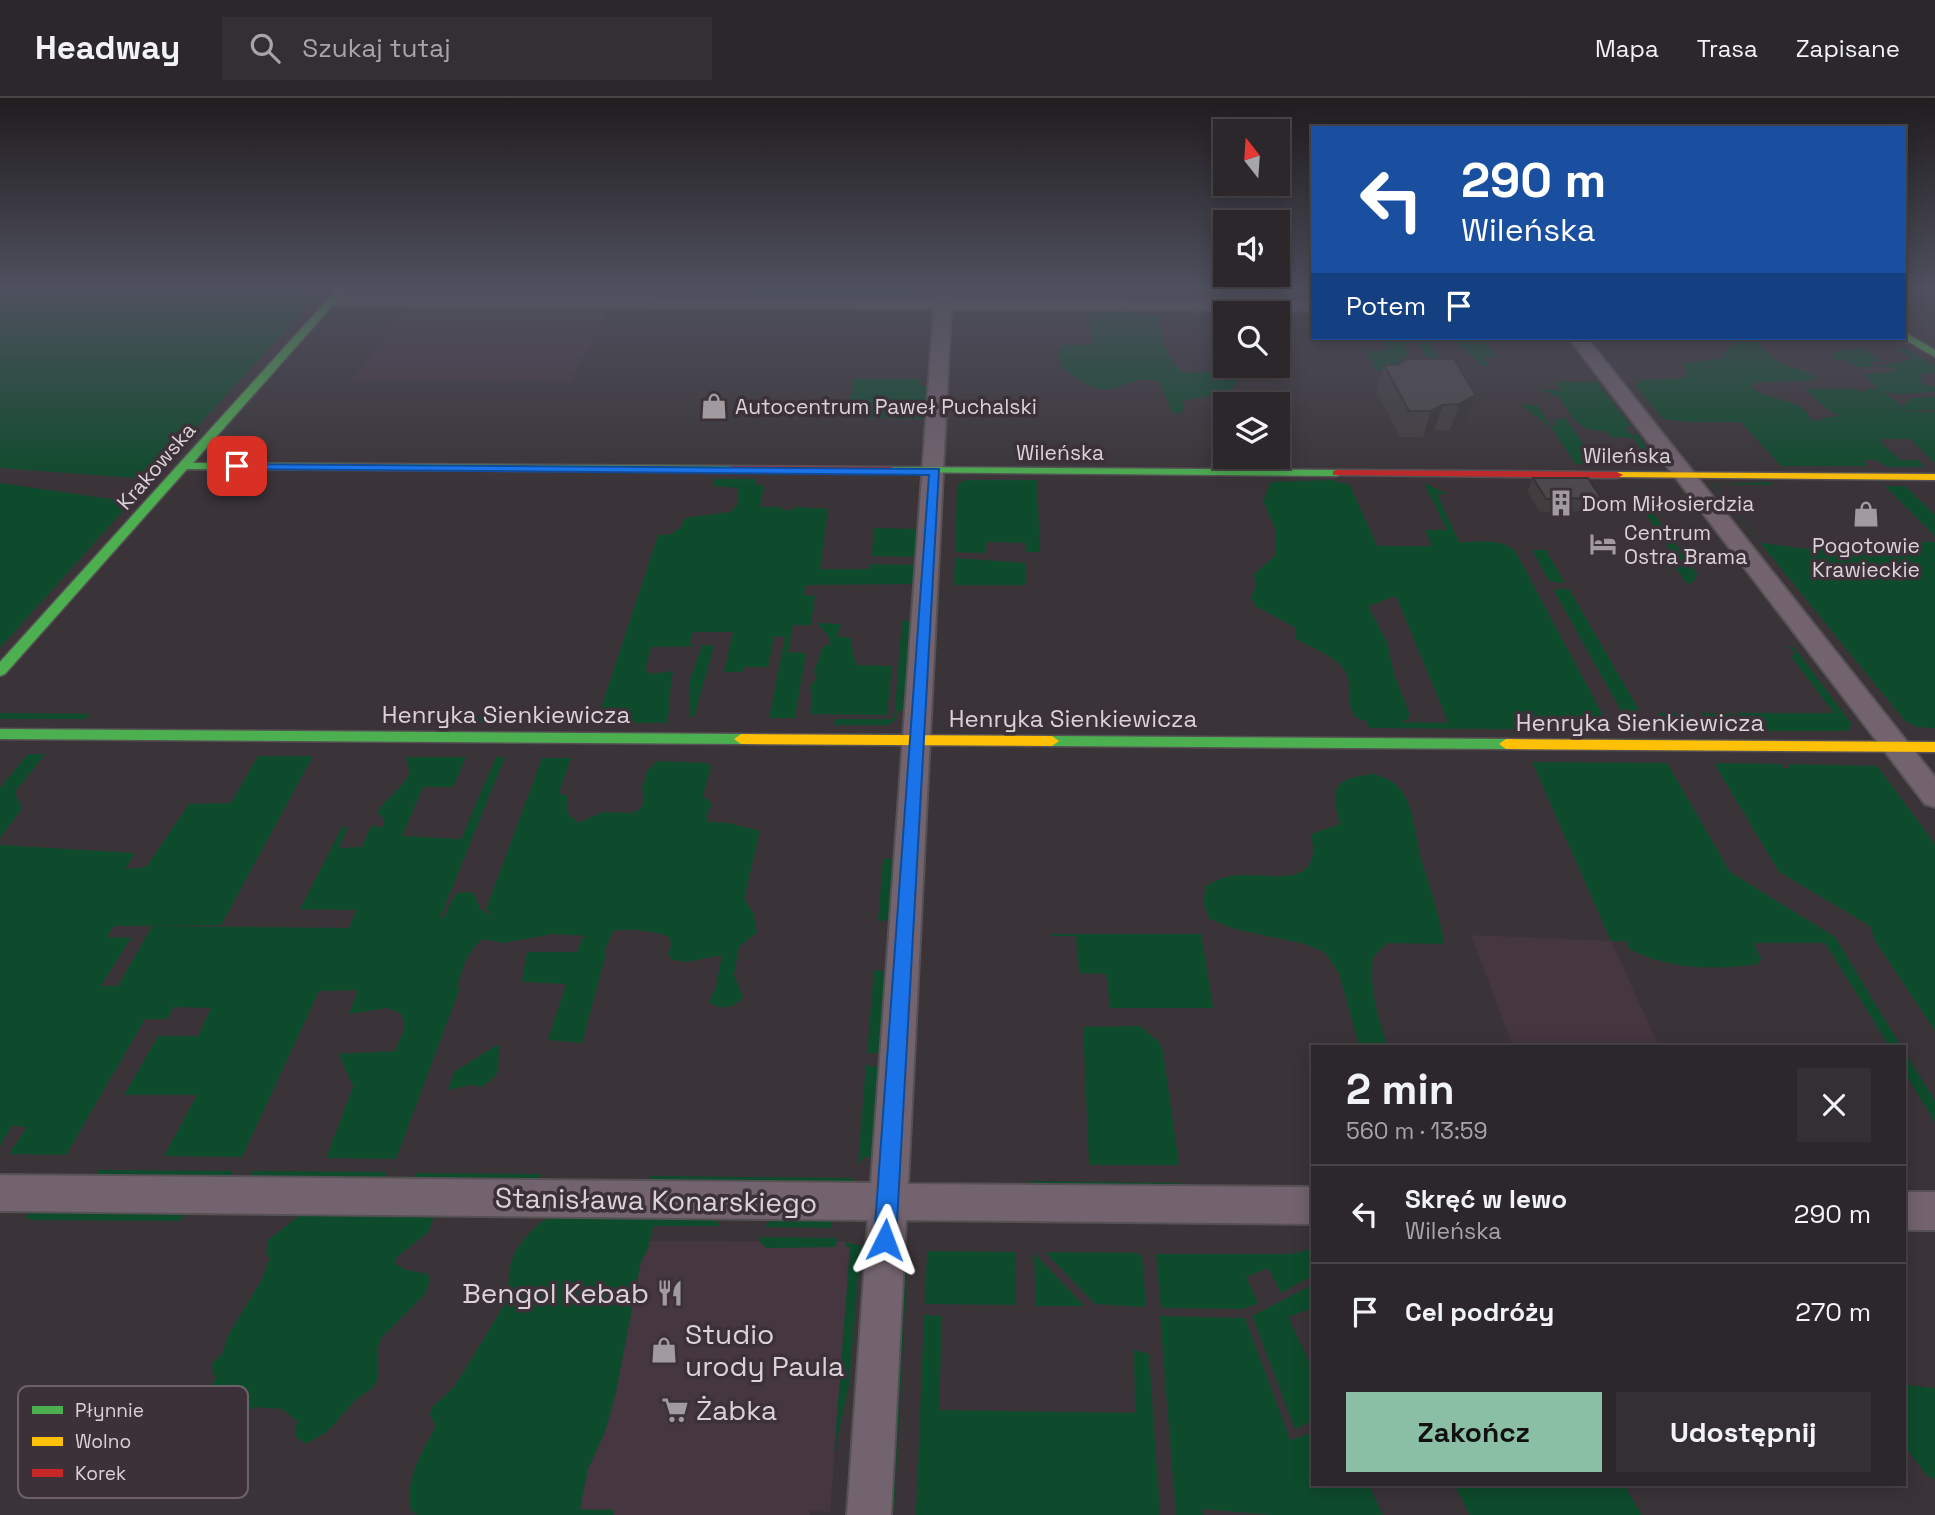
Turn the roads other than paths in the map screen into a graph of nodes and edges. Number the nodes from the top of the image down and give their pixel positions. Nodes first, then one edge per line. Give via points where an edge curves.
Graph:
1 (283, 354) edge
2 (941, 354) edge
3 (1591, 354) edge
4 (184, 466) junction
5 (935, 472) junction
6 (1685, 476) junction
7 (1935, 477) edge
8 (0, 671) edge
9 (0, 734) edge
10 (918, 740) junction
11 (1896, 747) junction
12 (1935, 747) edge
13 (1935, 797) edge
14 (0, 1193) edge
15 (887, 1202) junction
16 (1311, 1206) edge
17 (1906, 1211) edge
18 (1935, 1211) edge
19 (869, 1515) edge

1 - 4 street, Krakowska
2 - 5 street
3 - 6 street
4 - 5 street, Wileńska
4 - 8 street, Krakowska
5 - 6 street, Wileńska
5 - 10 street
6 - 7 street, Wileńska
6 - 11 street
9 - 10 street, Henryka Sienkiewicza
10 - 11 street, Henryka Sienkiewicza
10 - 15 street
11 - 12 street, Henryka Sienkiewicza
11 - 13 street
14 - 15 street, Stanisława Konarskiego
15 - 16 street, Stanisława Konarskiego
15 - 19 street
17 - 18 street

